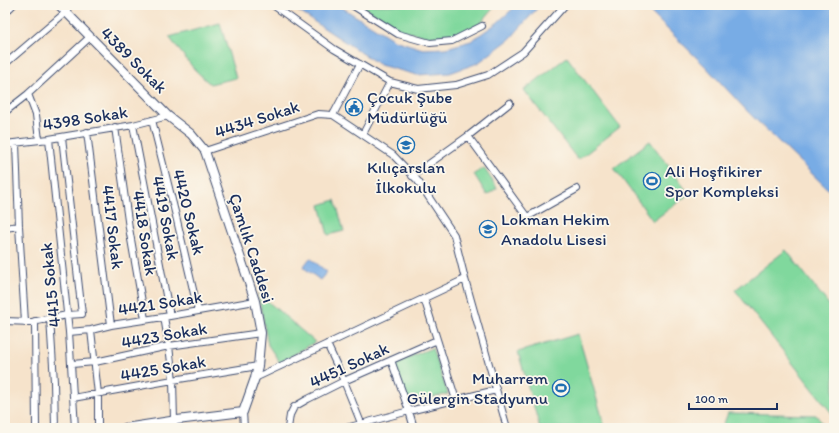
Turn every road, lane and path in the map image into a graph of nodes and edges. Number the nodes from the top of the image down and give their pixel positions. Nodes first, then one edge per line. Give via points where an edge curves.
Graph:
1 (13, 5) edge
2 (58, 5) edge
3 (273, 5) edge
4 (352, 5) edge
5 (565, 5) edge
6 (66, 12) junction
7 (5, 13) edge
8 (482, 26) dead end
9 (90, 37) junction
10 (5, 64) edge
11 (360, 64) junction
12 (390, 82) junction
13 (28, 94) junction
14 (510, 103) dead end
15 (5, 112) edge
16 (333, 115) junction
17 (168, 116) junction
18 (152, 120) junction
19 (133, 125) junction
20 (115, 127) junction
21 (87, 132) junction
22 (191, 134) joint
23 (362, 134) junction
24 (468, 136) junction
25 (62, 137) junction
26 (49, 139) junction
27 (39, 140) junction
28 (16, 143) junction
29 (5, 144) edge
30 (205, 151) junction
31 (412, 176) junction
32 (577, 189) dead end
33 (19, 226) junction
34 (5, 228) edge
35 (465, 279) junction
36 (424, 298) junction
37 (255, 301) junction
38 (198, 311) junction
39 (67, 315) junction
40 (167, 316) junction
41 (50, 318) junction
42 (144, 319) junction
43 (35, 321) junction
44 (5, 322) edge
45 (25, 322) junction
46 (111, 325) junction
47 (91, 330) junction
48 (69, 332) junction
49 (261, 333) junction
50 (437, 340) junction
51 (327, 344) junction
52 (170, 346) junction
53 (391, 360) junction
54 (94, 362) junction
55 (72, 364) junction
56 (258, 366) junction
57 (256, 378) junction
58 (173, 380) junction
59 (344, 382) junction
60 (496, 390) junction
61 (98, 394) junction
62 (73, 398) junction
63 (456, 400) junction
64 (409, 411) junction
65 (243, 412) junction
66 (361, 423) junction
67 (169, 424) edge
68 (36, 428) edge
69 (56, 428) edge
70 (75, 428) edge
71 (98, 428) edge
72 (125, 428) edge
73 (244, 428) edge
74 (288, 428) edge
75 (346, 428) edge
76 (414, 428) edge
77 (507, 428) edge

1 - 7 street
2 - 6 main road, 4389 Sokak
3 - 11 street via 334,49
4 - 8 street via 398,34 430,43 452,41
5 - 12 street via 523,52 488,76 456,85 418,89
6 - 9 main road, 4389 Sokak
6 - 10 street
9 - 13 street
9 - 17 main road, 4389 Sokak
11 - 12 street
11 - 16 street
12 - 23 street
13 - 15 street
13 - 27 street via 36,114
14 - 24 street
16 - 23 street
16 - 30 street, 4434 Sokak via 318,114
17 - 18 street, 4398 Sokak
17 - 22 main road, 4389 Sokak
18 - 19 street, 4398 Sokak
18 - 38 street, 4420 Sokak
19 - 20 street, 4398 Sokak
19 - 40 street, 4419 Sokak
20 - 21 street, 4398 Sokak
20 - 42 street, 4418 Sokak
21 - 25 street, 4398 Sokak
21 - 46 street, 4417 Sokak
22 - 30 main road, Çamlık Caddesi
23 - 31 street via 394,155
24 - 31 street
24 - 32 street via 527,217
25 - 26 street, 4398 Sokak
25 - 39 street via 82,314
26 - 27 street, 4398 Sokak
26 - 39 street, 4415 Sokak
27 - 28 street, 4398 Sokak
28 - 29 street, 4398 Sokak
28 - 33 street
30 - 37 main road, Çamlık Caddesi
31 - 35 street via 454,235
33 - 34 street
33 - 45 street
35 - 36 street
35 - 60 street
36 - 50 street
36 - 51 street
37 - 38 street, 4421 Sokak
37 - 49 main road, Çamlık Caddesi
38 - 40 street, 4421 Sokak
39 - 41 street
39 - 48 street, 4415 Sokak
40 - 42 street, 4421 Sokak
40 - 52 street, 4419 Sokak
41 - 43 street
41 - 69 street
42 - 46 street, 4421 Sokak
43 - 45 street
43 - 68 street
44 - 45 street
46 - 47 street, 4421 Sokak
47 - 48 street, 4421 Sokak
47 - 54 street
48 - 55 street, 4415 Sokak
49 - 52 street, 4423 Sokak
49 - 56 main road, Çamlık Caddesi
50 - 53 street, 4451 Sokak
50 - 63 street
51 - 57 street
51 - 59 street
52 - 54 street, 4423 Sokak
52 - 58 street, 4419 Sokak
53 - 59 street, 4451 Sokak
53 - 64 street
54 - 55 street, 4423 Sokak
54 - 61 street
55 - 62 street, 4415 Sokak
56 - 57 main road, Çamlık Caddesi
56 - 58 street, 4425 Sokak
57 - 65 main road, Çamlık Caddesi
58 - 61 street, 4425 Sokak
58 - 67 street, 4419 Sokak
59 - 66 street
59 - 74 street, 4451 Sokak via 294,407
60 - 63 street
60 - 77 street
61 - 62 street, 4425 Sokak
61 - 71 street
62 - 70 street, 4415 Sokak
63 - 64 street
64 - 66 street
64 - 76 street
65 - 67 main road
65 - 73 street, Çamlık Caddesi
66 - 75 street
67 - 72 main road

